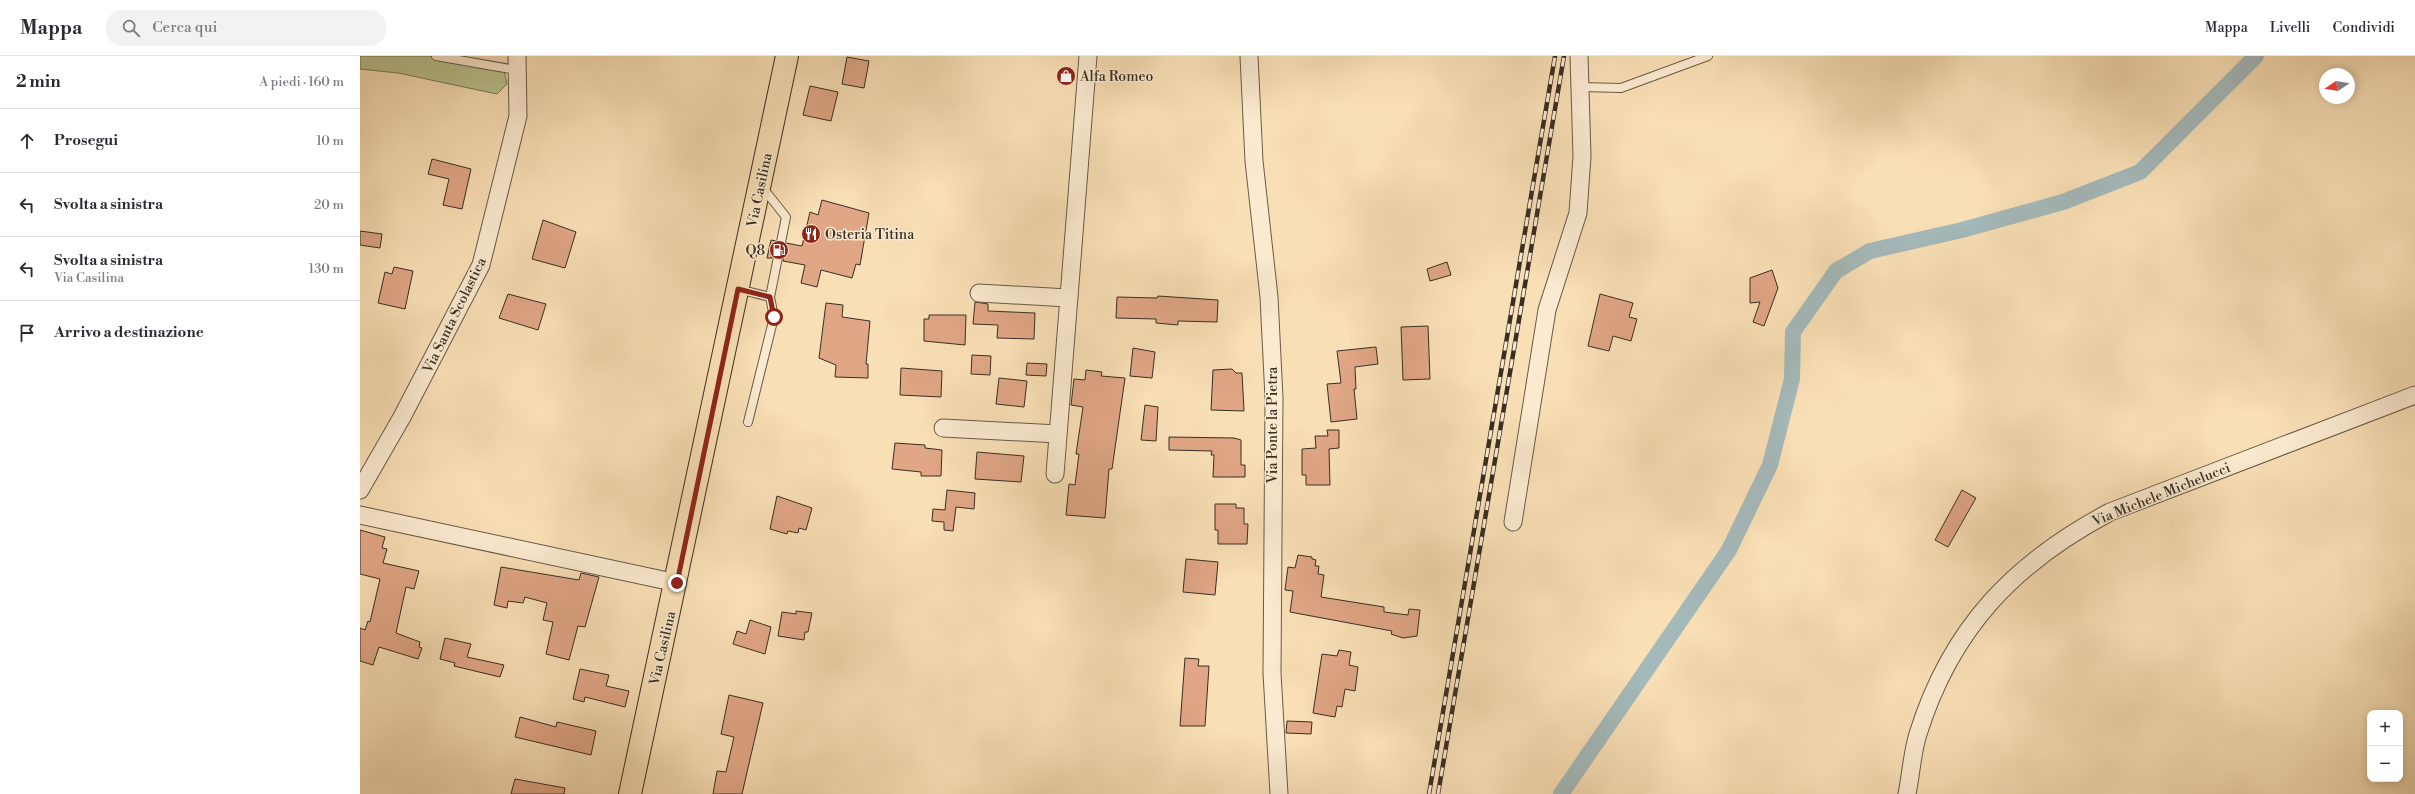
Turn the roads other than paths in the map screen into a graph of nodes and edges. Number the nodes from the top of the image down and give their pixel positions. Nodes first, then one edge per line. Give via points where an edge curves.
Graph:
1 (436, 56) edge
2 (787, 56) edge
3 (1088, 56) edge
4 (1249, 56) edge
5 (1579, 56) edge
6 (1708, 56) edge
7 (516, 63) edge
8 (1581, 88) junction
9 (760, 184) junction
10 (738, 289) junction
11 (979, 292) dead end
12 (770, 297) junction
13 (1068, 298) junction
14 (2415, 395) edge
15 (748, 422) dead end
16 (943, 428) dead end
17 (1058, 434) junction
18 (1055, 474) dead end
19 (360, 490) edge
20 (360, 515) edge
21 (1513, 522) dead end
22 (677, 583) junction
23 (630, 794) edge
24 (1279, 794) edge
25 (1907, 794) edge

1 - 7 lane
2 - 9 main road, Via Casilina
3 - 13 street
4 - 24 street, Via Ponte la Pietra via 1254,161 1269,297 1274,398 1272,673
5 - 8 street
6 - 8 lane via 1621,88
7 - 19 street, Via Santa Scolastica via 518,116 481,265 402,417
8 - 21 street via 1582,156 1578,213 1547,310
9 - 10 main road, Via Casilina
9 - 12 lane via 786,217
10 - 12 lane
10 - 22 main road, Via Casilina
11 - 13 street
12 - 15 lane via 774,317
13 - 17 street
14 - 25 street, Via Michele Michelucci via 2110,512 2074,531 2026,566 1979,613 1942,670 1918,735
16 - 17 street
17 - 18 street
20 - 22 street
22 - 23 main road, Via Casilina

